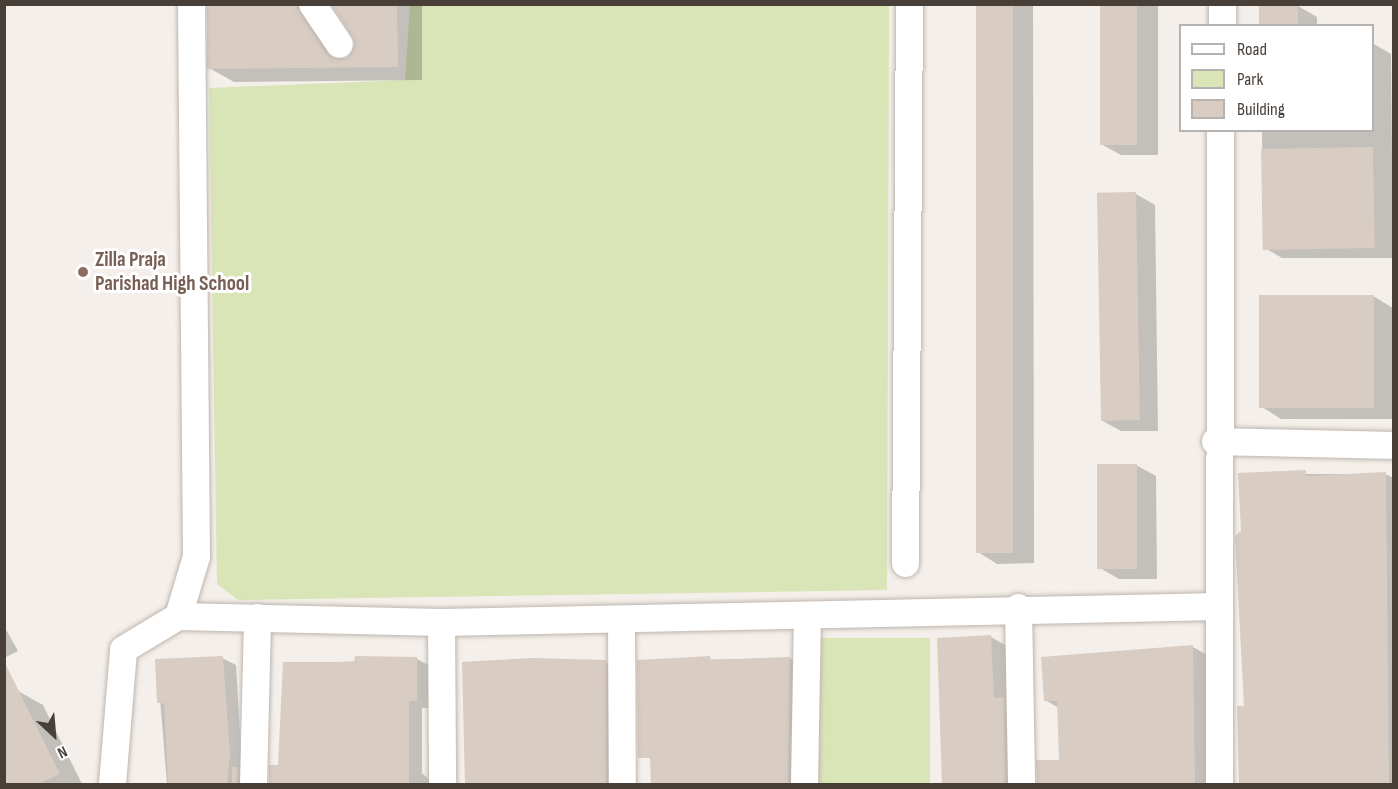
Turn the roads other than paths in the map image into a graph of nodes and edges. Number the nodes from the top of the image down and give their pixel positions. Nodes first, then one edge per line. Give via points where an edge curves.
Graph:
1 (192, 4) edge
2 (312, 4) edge
3 (909, 4) edge
4 (1222, 4) edge
5 (1222, 24) edge
6 (339, 44) dead end
7 (1220, 132) edge
8 (1215, 441) junction
9 (1394, 445) edge
10 (905, 563) dead end
11 (1018, 606) junction
12 (1216, 606) junction
13 (178, 616) junction
14 (807, 616) junction
15 (257, 617) junction
16 (621, 619) junction
17 (441, 622) junction
18 (112, 784) edge
19 (253, 784) edge
20 (442, 784) edge
21 (622, 784) edge
22 (804, 784) edge
23 (1021, 784) edge
24 (1219, 784) edge

1 - 13 street via 196,556
2 - 6 street
3 - 10 street
4 - 5 street
7 - 8 street
8 - 9 street
8 - 12 street
11 - 12 street
11 - 14 street
11 - 23 street
12 - 24 street
13 - 15 street
13 - 18 street via 123,649
14 - 16 street
14 - 22 street
15 - 17 street
15 - 19 street
16 - 17 street
16 - 21 street
17 - 20 street

